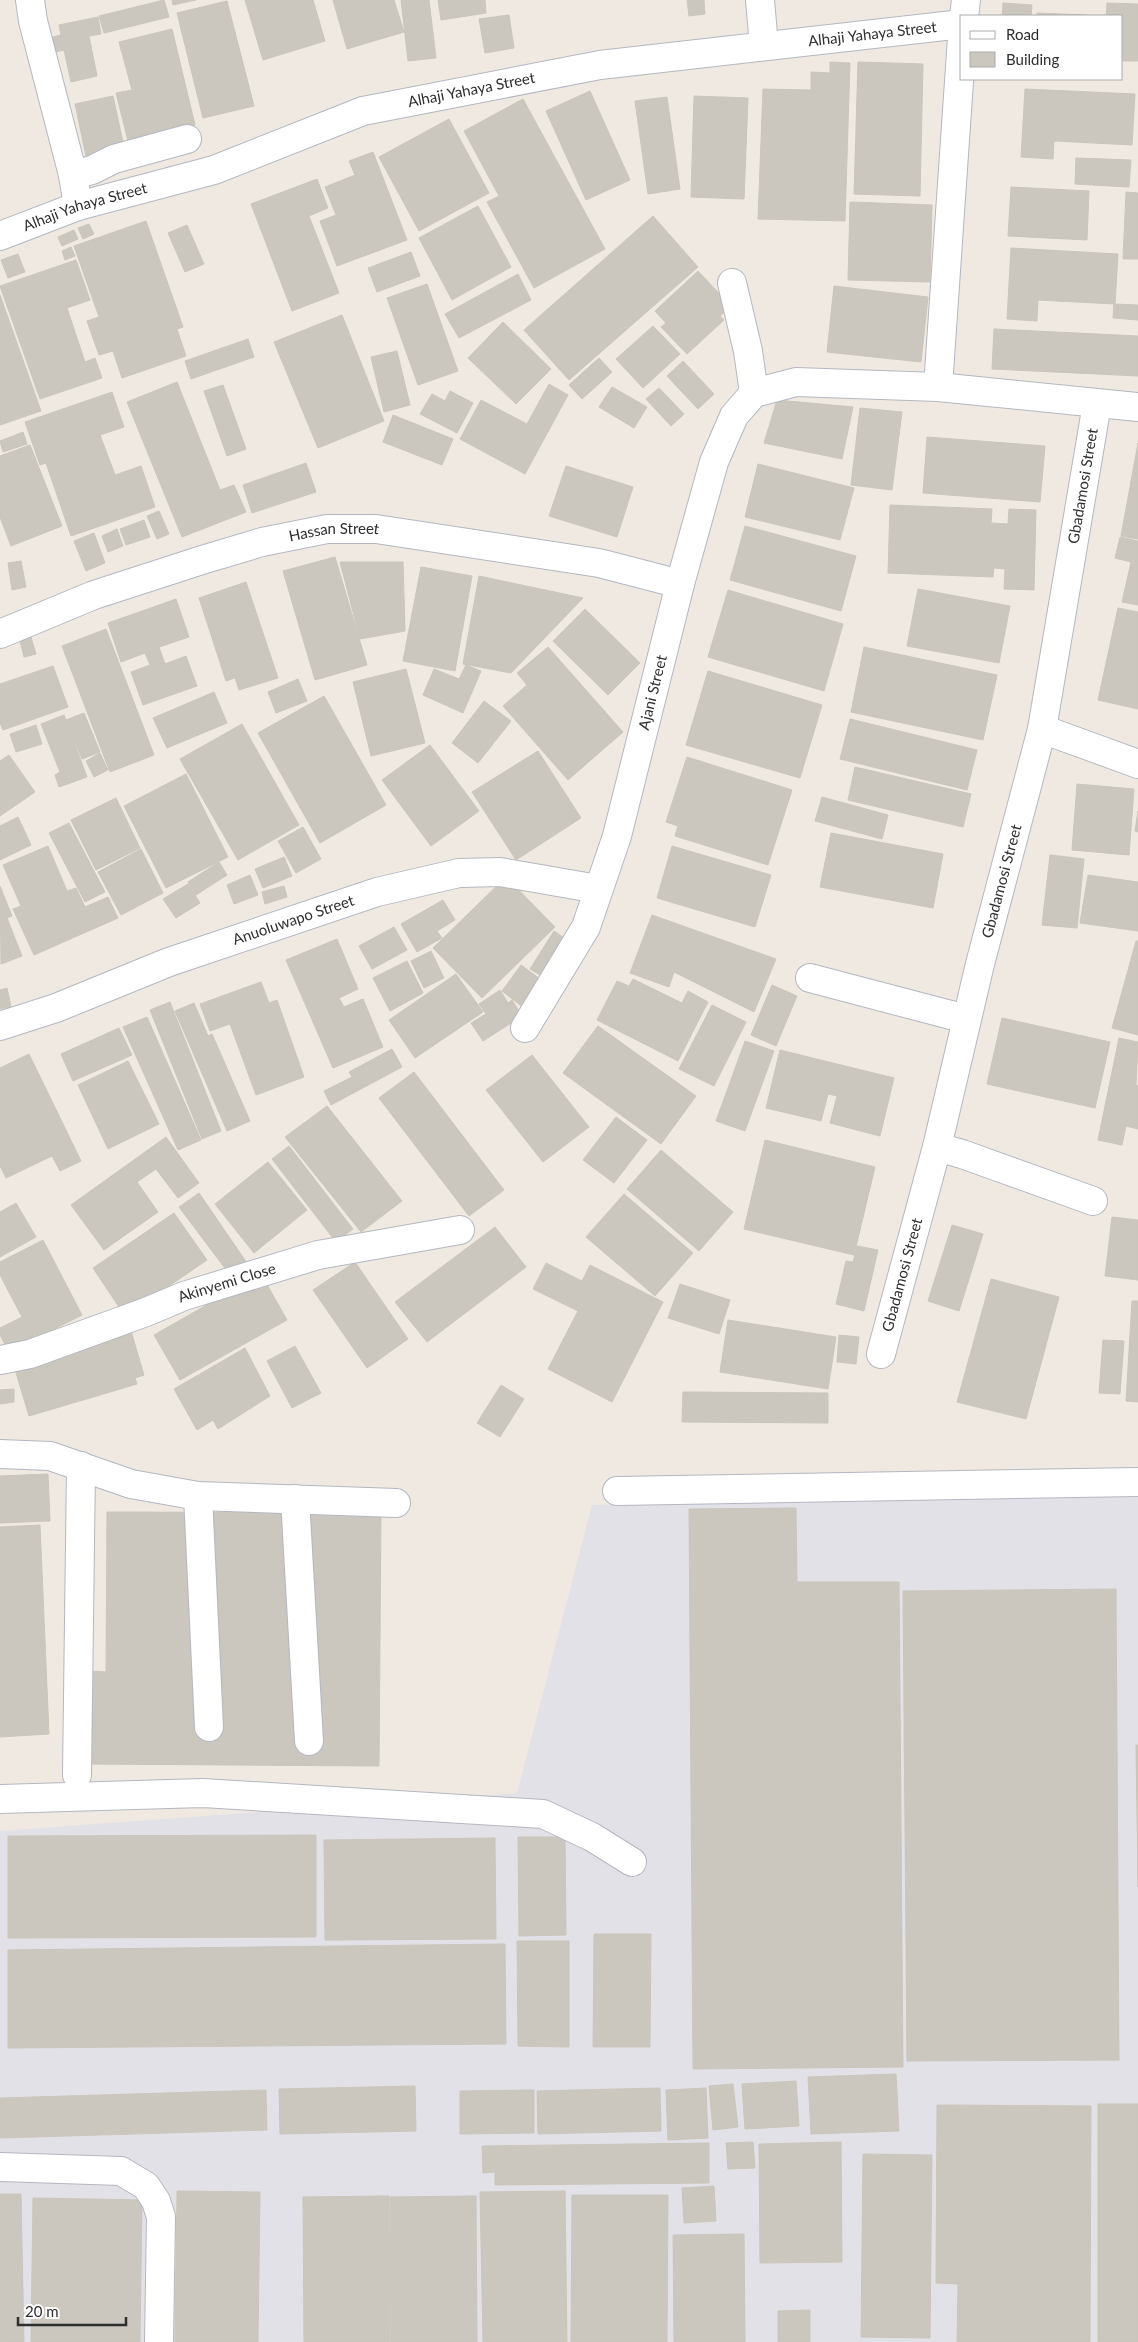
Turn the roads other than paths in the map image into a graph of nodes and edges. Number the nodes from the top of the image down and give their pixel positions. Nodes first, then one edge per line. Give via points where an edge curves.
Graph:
1 (30, 0) edge
2 (760, 0) edge
3 (966, 0) edge
4 (964, 15) edge
5 (960, 24) edge
6 (764, 46) junction
7 (960, 67) edge
8 (187, 139) dead end
9 (73, 175) junction
10 (78, 206) junction
11 (0, 236) edge
12 (732, 283) dead end
13 (938, 387) junction
14 (754, 392) junction
15 (1097, 404) junction
16 (1138, 407) edge
17 (680, 584) junction
18 (0, 634) edge
19 (1042, 729) junction
20 (1138, 764) edge
21 (598, 889) junction
22 (810, 978) dead end
23 (966, 1019) junction
24 (0, 1026) edge
25 (525, 1028) dead end
26 (937, 1147) junction
27 (1093, 1201) dead end
28 (460, 1230) dead end
29 (881, 1354) dead end
30 (0, 1360) edge
31 (0, 1454) edge
32 (81, 1466) junction
33 (1138, 1482) edge
34 (617, 1491) dead end
35 (198, 1496) junction
36 (295, 1499) junction
37 (396, 1503) dead end
38 (209, 1727) dead end
39 (309, 1741) dead end
40 (77, 1775) dead end
41 (0, 1799) edge
42 (632, 1862) dead end
43 (0, 2167) edge
44 (159, 2342) edge

1 - 9 street
2 - 6 street
3 - 4 street
5 - 6 street, Alhaji Yahaya Street
6 - 10 street, Alhaji Yahaya Street via 600,65 363,111 214,170
7 - 13 street
8 - 9 street via 114,159
9 - 10 street
10 - 11 street, Alhaji Yahaya Street
12 - 14 street
13 - 14 street via 796,382
13 - 15 street
14 - 17 street, Ajani Street via 734,416 714,462
15 - 16 street
15 - 19 street, Gbadamosi Street
17 - 18 street, Hassan Street via 589,562 376,529 327,528 262,542 94,595
17 - 21 street, Ajani Street via 617,836
19 - 20 street
19 - 23 street, Gbadamosi Street
21 - 24 street, Anuoluwapo Street via 500,872 459,873 396,887 169,962 56,1008
21 - 25 street, Ajani Street via 586,927
22 - 23 street
23 - 26 street, Gbadamosi Street
26 - 27 street
26 - 29 street, Gbadamosi Street
28 - 30 street, Akinyemi Close via 318,1255 184,1296 30,1354
31 - 32 street via 50,1456
32 - 35 street via 131,1484
32 - 40 street
33 - 34 street
35 - 36 street
35 - 38 street
36 - 37 street
36 - 39 street
41 - 42 street via 203,1793 543,1814 592,1837
43 - 44 street via 121,2171 146,2186 161,2217

